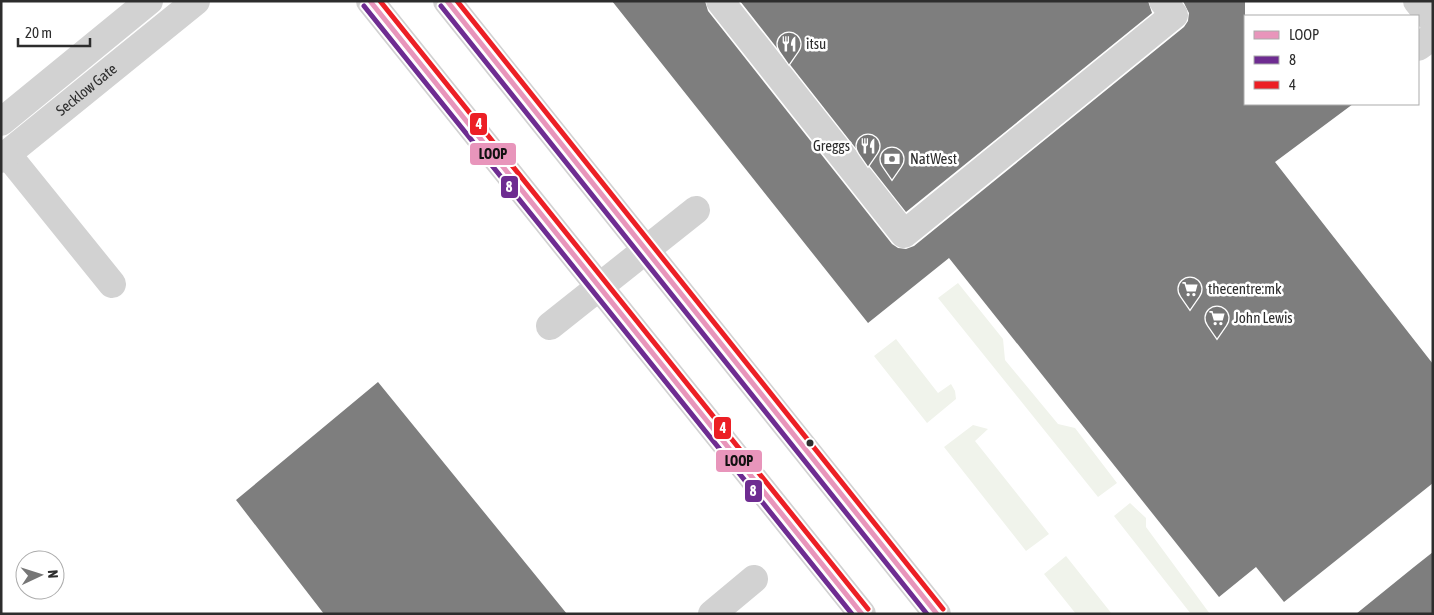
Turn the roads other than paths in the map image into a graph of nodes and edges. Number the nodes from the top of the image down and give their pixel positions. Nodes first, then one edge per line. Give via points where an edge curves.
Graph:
1 (149, 1) edge
2 (196, 1) edge
3 (370, 1) edge
4 (447, 1) edge
5 (720, 1) edge
6 (1163, 1) edge
7 (1417, 1) edge
8 (1433, 21) edge
9 (1433, 36) edge
10 (1419, 46) edge
11 (1, 122) edge
12 (4, 157) edge
13 (696, 210) dead end
14 (646, 250) junction
15 (112, 284) dead end
16 (599, 287) junction
17 (550, 326) dead end
18 (754, 579) dead end
19 (712, 614) edge
20 (862, 614) edge
21 (937, 614) edge

1 - 11 street, Secklow Gate
2 - 12 street, Secklow Gate
3 - 16 street
4 - 14 street
5 - 6 street via 904,234 1174,15
7 - 8 street
9 - 10 street
12 - 15 street
13 - 14 street
14 - 16 street
14 - 21 street
16 - 17 street
16 - 20 street
18 - 19 street

